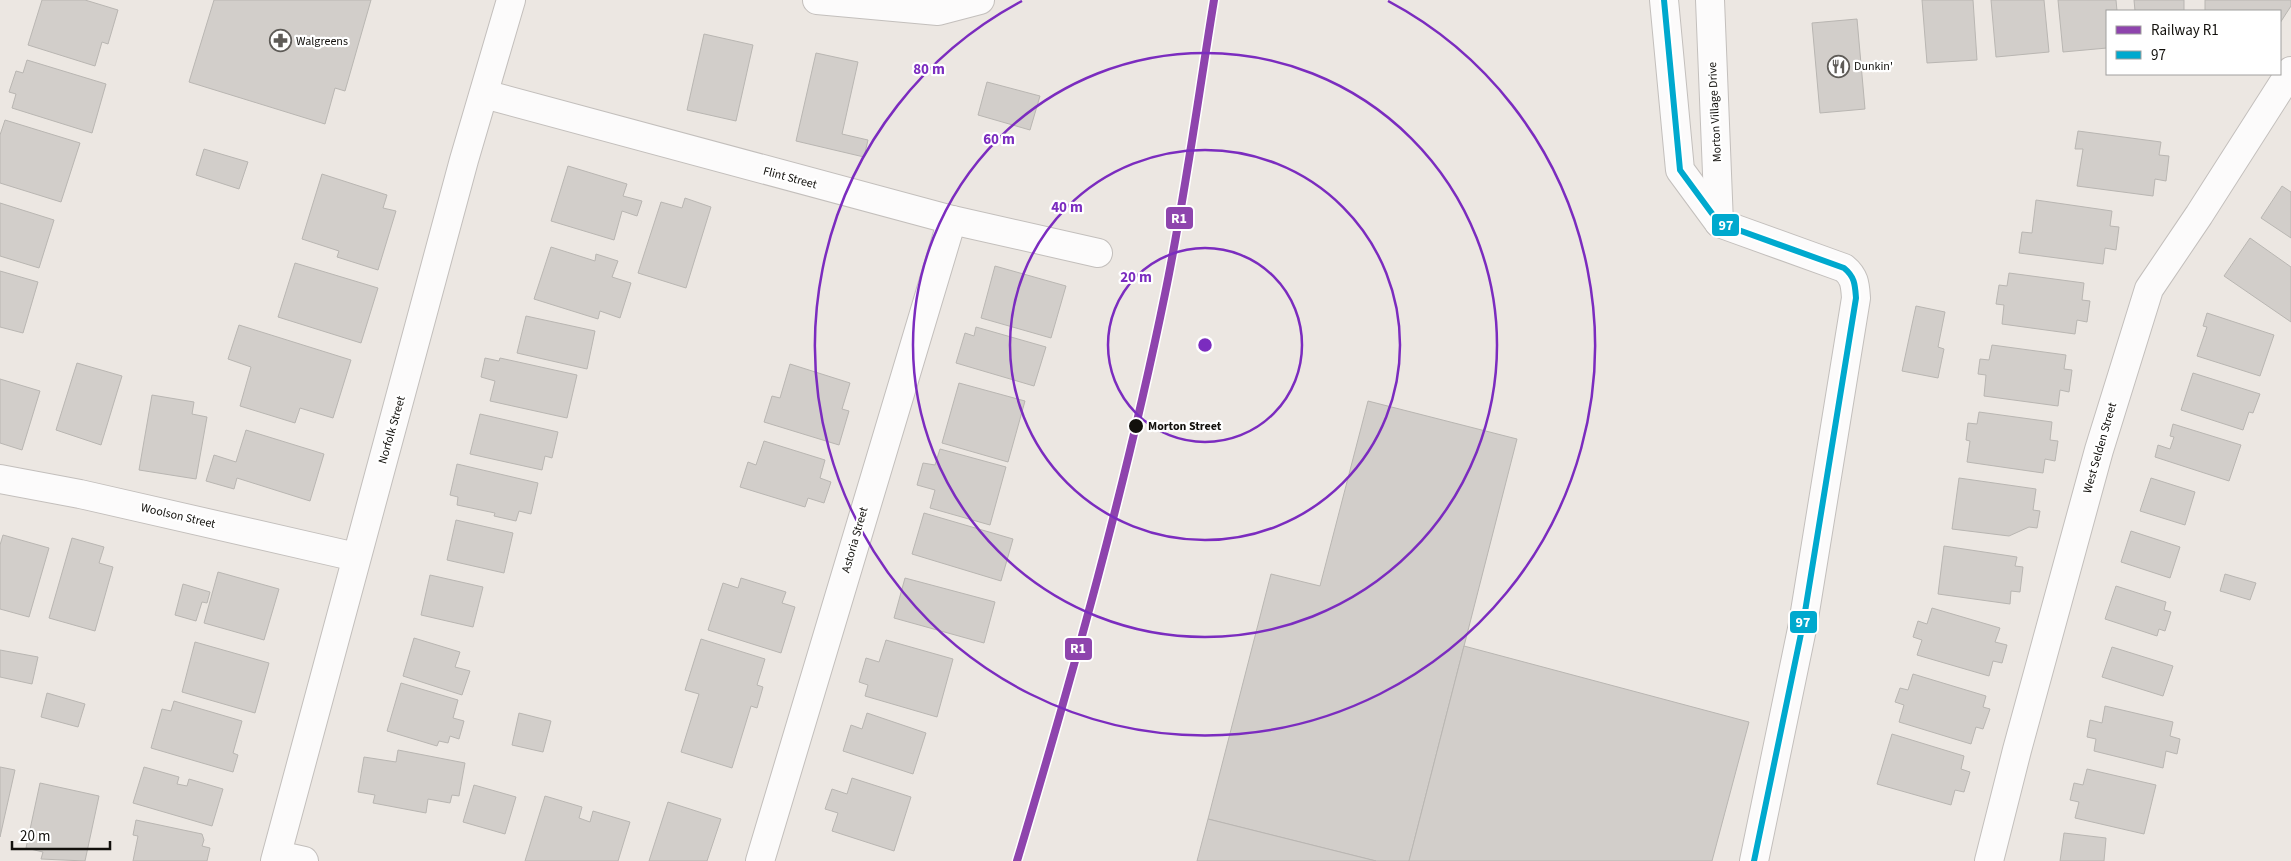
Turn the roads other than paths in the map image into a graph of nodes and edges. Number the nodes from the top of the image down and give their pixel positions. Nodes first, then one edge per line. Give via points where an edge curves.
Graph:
1 (510, 0) edge
2 (817, 0) edge
3 (980, 0) edge
4 (1664, 0) edge
5 (1710, 0) edge
6 (2291, 71) edge
7 (484, 94) junction
8 (952, 220) junction
9 (1719, 223) junction
10 (1098, 253) dead end
11 (0, 479) edge
12 (356, 557) junction
13 (276, 858) edge
14 (304, 861) edge
15 (760, 861) edge
16 (1754, 861) edge
17 (1989, 861) edge

1 - 7 main road, Norfolk Street
2 - 3 main road via 938,11
4 - 9 main road via 1680,170
5 - 9 main road, Morton Village Drive
6 - 17 main road, West Selden Street via 2149,289 2098,450
7 - 8 main road, Flint Street
7 - 12 main road, Norfolk Street
8 - 10 main road, Flint Street
8 - 15 main road, Astoria Street
9 - 16 main road via 1844,268 1855,282 1856,298 1803,624
11 - 12 main road, Woolson Street
12 - 13 main road, Norfolk Street
13 - 14 main road

